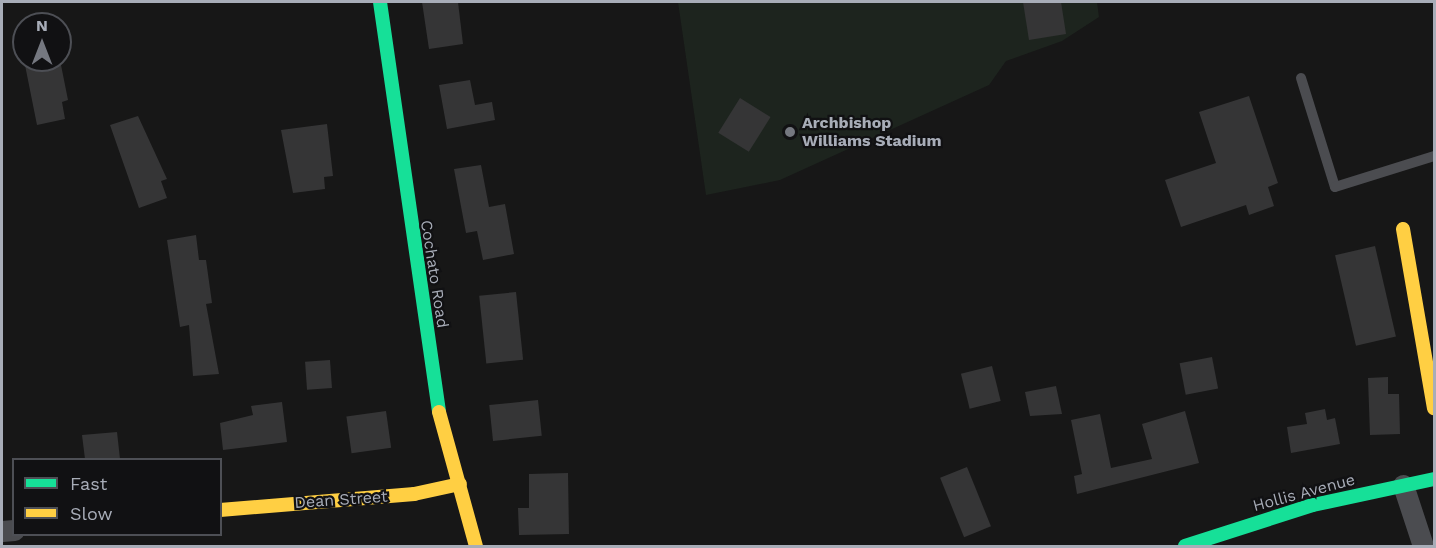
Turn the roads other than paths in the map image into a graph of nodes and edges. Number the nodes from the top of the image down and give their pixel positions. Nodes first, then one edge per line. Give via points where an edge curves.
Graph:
1 (380, 2) edge
2 (1301, 78) dead end
3 (1434, 156) edge
4 (1403, 229) dead end
5 (1434, 408) edge
6 (1434, 479) edge
7 (460, 484) junction
8 (1403, 485) junction
9 (222, 510) edge
10 (476, 546) edge
11 (1185, 546) edge
12 (1423, 546) edge

1 - 7 street, Cochato Road via 437,405
2 - 3 lane via 1335,187
4 - 5 street
6 - 8 street, Hollis Avenue
7 - 9 street, Dean Street via 414,494
7 - 10 street, Cochato Road
8 - 11 street, Hollis Avenue via 1289,512
8 - 12 street

